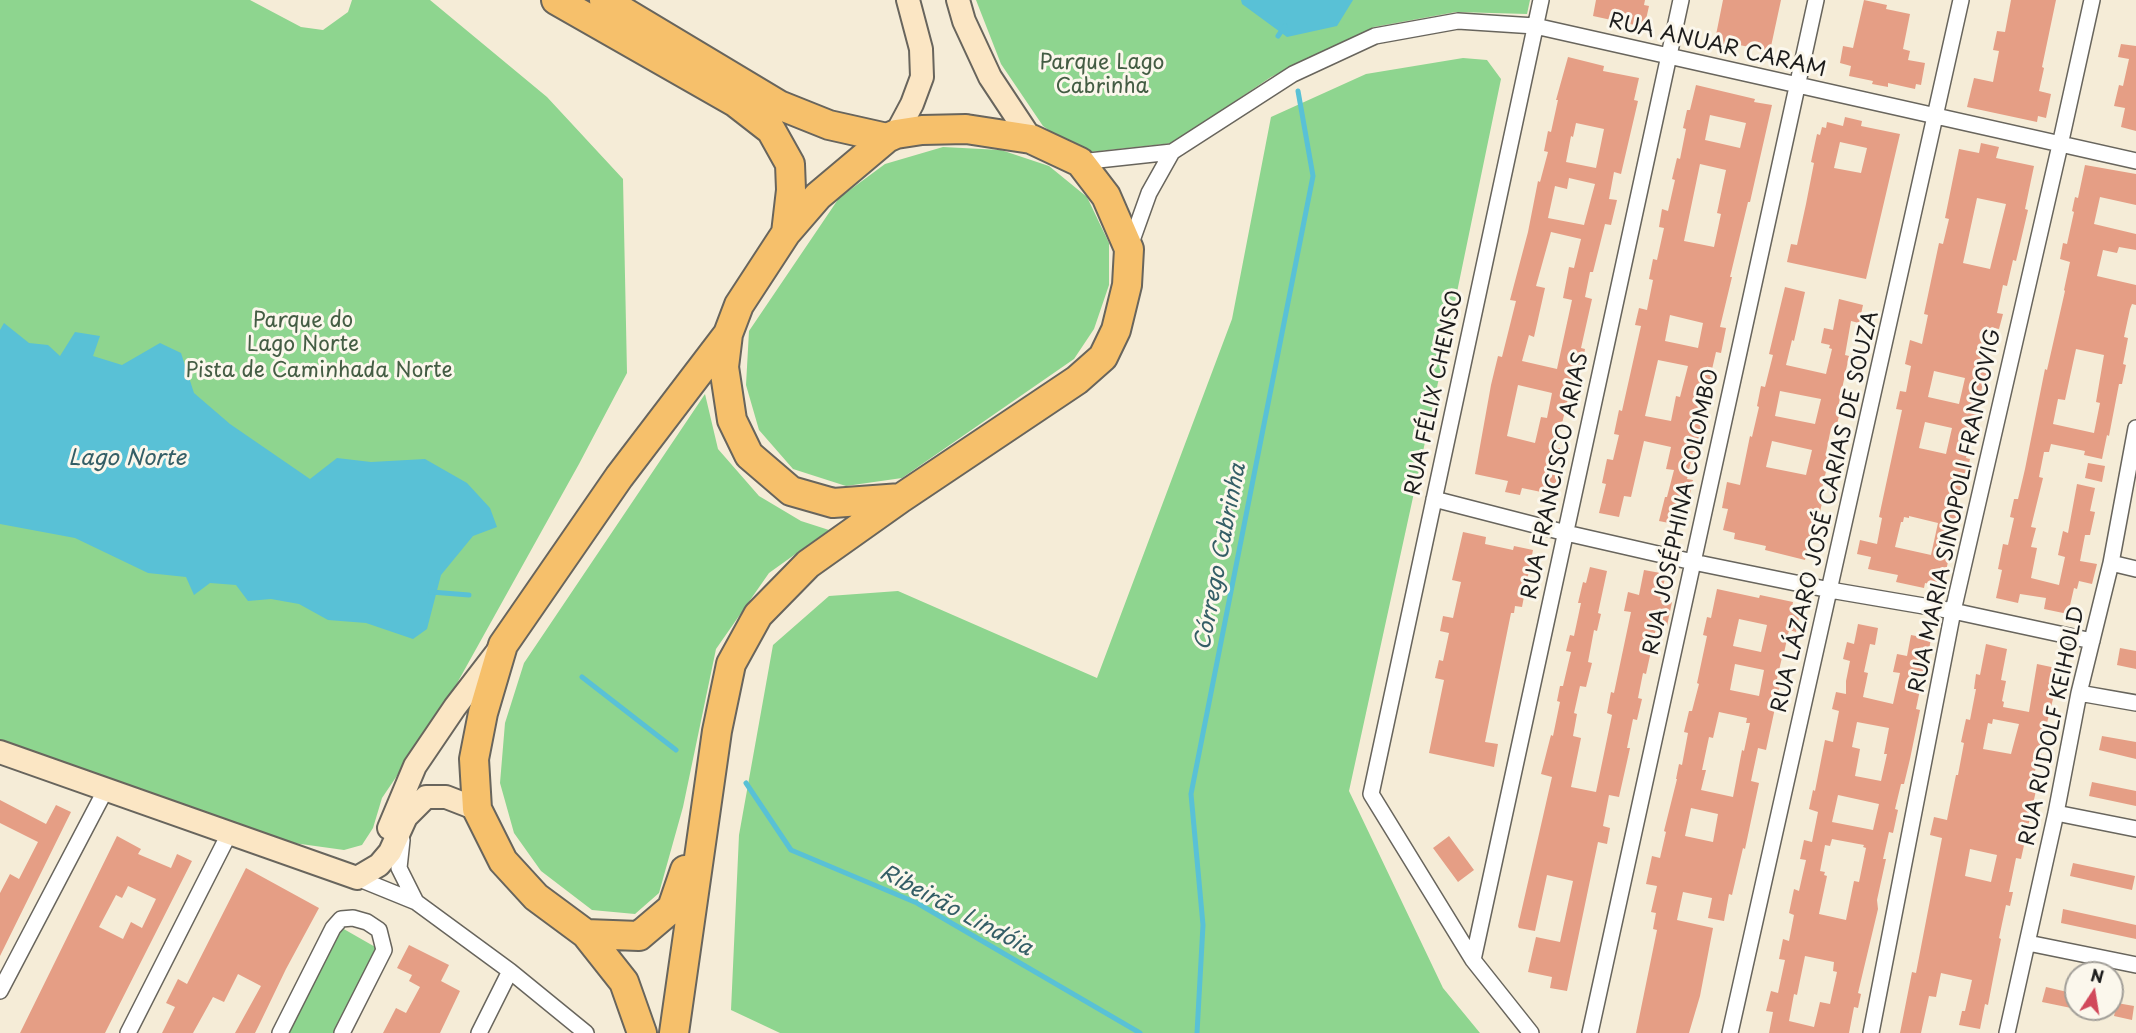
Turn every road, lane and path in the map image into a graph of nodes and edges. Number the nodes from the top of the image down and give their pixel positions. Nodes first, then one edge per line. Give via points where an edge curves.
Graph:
1 (556, 0) edge
2 (604, 0) edge
3 (908, 0) edge
4 (958, 0) edge
5 (1541, 0) edge
6 (1680, 0) edge
7 (1816, 0) edge
8 (1961, 0) edge
9 (2092, 0) edge
10 (1535, 26) junction
11 (1668, 56) junction
12 (1797, 85) junction
13 (1937, 117) junction
14 (892, 136) junction
15 (1032, 139) junction
16 (2060, 145) junction
17 (1172, 152) junction
18 (2136, 161) edge
19 (1080, 162) junction
20 (786, 233) junction
21 (1129, 249) junction
22 (728, 333) junction
23 (2136, 432) edge
24 (901, 498) junction
25 (1434, 499) junction
26 (1566, 533) junction
27 (1693, 562) junction
28 (2111, 563) junction
29 (2136, 569) edge
30 (1830, 590) junction
31 (1953, 611) junction
32 (2092, 641) junction
33 (503, 645) junction
34 (2079, 693) junction
35 (2136, 703) edge
36 (0, 752) edge
37 (106, 789) junction
38 (707, 803) junction
39 (477, 809) junction
40 (2056, 813) junction
41 (406, 817) junction
42 (2136, 830) edge
43 (230, 832) junction
44 (332, 870) junction
45 (357, 878) junction
46 (416, 902) junction
47 (586, 934) junction
48 (2028, 943) junction
49 (1473, 960) junction
50 (2136, 965) edge
51 (510, 971) junction
52 (0, 991) edge
53 (128, 1033) edge
54 (280, 1033) edge
55 (342, 1033) edge
56 (479, 1033) edge
57 (586, 1033) edge
58 (642, 1033) edge
59 (674, 1033) edge
60 (1531, 1033) edge
61 (1590, 1033) edge
62 (1730, 1033) edge
63 (1871, 1033) edge
64 (2007, 1033) edge

1 - 20 highway via 735,102 771,130 790,164
2 - 14 highway via 779,105 830,124
3 - 14 street via 921,49 922,77 912,104
4 - 15 street via 990,77
5 - 10 street, RUA FÉLIX CHENSO
6 - 11 street, RUA FRANCISCO ARIAS
7 - 12 street, RUA JOSÉPHINA COLOMBO
8 - 13 street, RUA LÁZARO JOSÉ CARIAS DE SOUZA
9 - 16 street, RUA MARIA SINOPOLI FRANCOVIG
10 - 11 street, RUA ANUAR CARAM
10 - 17 street, RUA ANUAR CARAM via 1458,21 1375,36 1293,75
10 - 25 street, RUA FÉLIX CHENSO
11 - 12 street, RUA ANUAR CARAM
11 - 26 street, RUA FRANCISCO ARIAS
12 - 13 street, RUA ANUAR CARAM
12 - 27 street, RUA JOSÉPHINA COLOMBO
13 - 16 street, RUA ANUAR CARAM
13 - 30 street, RUA LÁZARO JOSÉ CARIAS DE SOUZA
14 - 15 highway via 922,130 966,129
14 - 20 highway via 818,196
15 - 19 highway
16 - 18 street, RUA ANUAR CARAM
16 - 31 street, RUA MARIA SINOPOLI FRANCOVIG
17 - 19 street
17 - 21 street via 1149,193
19 - 21 highway via 1106,196
20 - 22 highway via 740,305
21 - 24 highway via 1127,285 1116,330 1102,357 1077,380
22 - 24 highway via 724,367 732,420 749,455 791,490 833,503
22 - 33 highway via 619,477
23 - 28 street, RUA RUDOLF KEIHOLD
24 - 38 highway via 808,564 758,615 731,664
25 - 26 street
25 - 49 street, RUA FÉLIX CHENSO via 1371,794
26 - 27 street
26 - 49 street, RUA FRANCISCO ARIAS
27 - 30 street
27 - 61 street, RUA JOSÉPHINA COLOMBO
28 - 29 street
28 - 32 street, RUA RUDOLF KEIHOLD
30 - 31 street
30 - 62 street, RUA LÁZARO JOSÉ CARIAS DE SOUZA
31 - 32 street
31 - 63 street, RUA MARIA SINOPOLI FRANCOVIG
32 - 34 street, RUA RUDOLF KEIHOLD
33 - 39 highway via 474,759
33 - 44 street via 415,766 383,842 364,857
34 - 35 street
34 - 40 street, RUA RUDOLF KEIHOLD
36 - 37 street
37 - 43 street
37 - 52 street
38 - 47 highway via 672,908 639,936
38 - 59 highway
39 - 41 street via 446,797 426,797
39 - 47 highway via 503,861 536,897
40 - 42 street
40 - 48 street, RUA RUDOLF KEIHOLD
41 - 45 street via 390,852 379,865
41 - 46 street via 399,868
43 - 44 street
43 - 53 street
44 - 45 street
45 - 46 street
46 - 51 street
47 - 58 highway via 624,982
48 - 50 street
48 - 64 street, RUA RUDOLF KEIHOLD
49 - 60 street
51 - 56 street
51 - 57 street
54 - 55 street via 333,928 341,919 353,918 378,930 384,950

